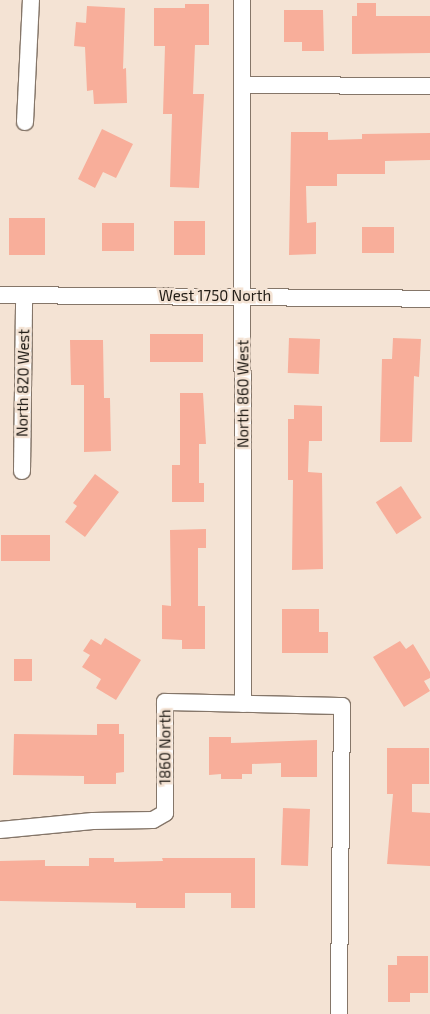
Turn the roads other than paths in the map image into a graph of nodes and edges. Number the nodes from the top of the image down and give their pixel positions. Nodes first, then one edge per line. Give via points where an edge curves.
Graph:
1 (31, 0) edge
2 (242, 0) edge
3 (243, 85) junction
4 (430, 86) edge
5 (25, 122) dead end
6 (0, 296) edge
7 (24, 296) junction
8 (244, 296) junction
9 (430, 299) edge
10 (22, 471) dead end
11 (243, 704) junction
12 (0, 830) edge
13 (339, 1014) edge

1 - 5 street
2 - 3 street, North 860 West
3 - 4 street
3 - 8 street, North 860 West
6 - 7 street, West 1750 North
7 - 8 street, West 1750 North
7 - 10 street, North 820 West
8 - 9 street, West 1750 North
8 - 11 street, North 860 West
11 - 12 street, 1860 North via 165,702 165,813 153,820 93,821
11 - 13 street, 1860 North via 342,706

